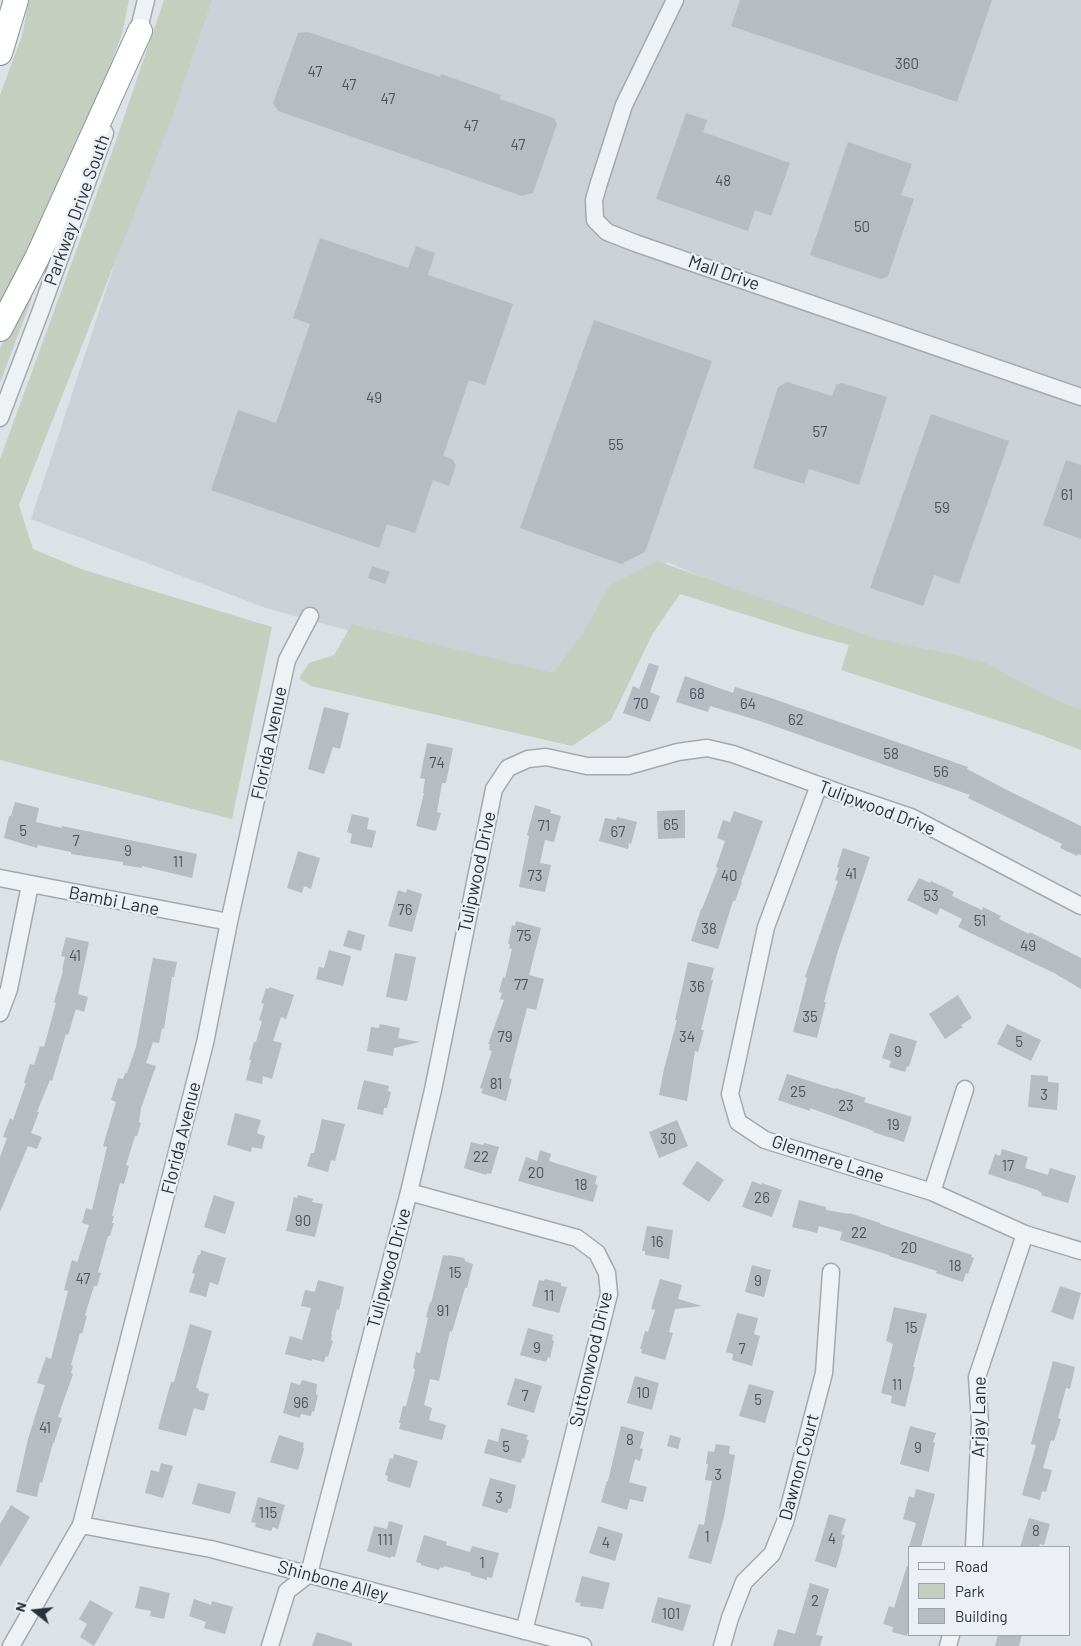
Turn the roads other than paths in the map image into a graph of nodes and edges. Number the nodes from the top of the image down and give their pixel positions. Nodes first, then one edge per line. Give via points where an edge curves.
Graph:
1 (16, 0) edge
2 (146, 0) edge
3 (676, 0) edge
4 (140, 31) junction
5 (0, 53) edge
6 (0, 329) edge
7 (1081, 397) edge
8 (0, 418) edge
9 (310, 616) dead end
10 (819, 785) junction
11 (0, 878) edge
12 (30, 885) junction
13 (1081, 906) edge
14 (229, 922) junction
15 (0, 1013) edge
16 (965, 1089) dead end
17 (409, 1192) junction
18 (932, 1192) junction
19 (1025, 1234) junction
20 (1081, 1251) edge
21 (831, 1272) dead end
22 (81, 1525) junction
23 (974, 1546) edge
24 (309, 1574) junction
25 (524, 1631) junction
26 (11, 1646) edge
27 (270, 1646) edge
28 (583, 1646) edge
29 (722, 1646) edge

1 - 5 highway
2 - 4 street, Parkway Drive South
3 - 7 street, Mall Drive via 624,105 598,186 594,200 595,220 607,232
4 - 6 highway via 37,258
4 - 8 street, Parkway Drive South via 45,301
9 - 14 street, Florida Avenue via 287,660
10 - 13 street, Tulipwood Drive via 911,817
10 - 17 street, Tulipwood Drive via 707,748 678,752 628,766 587,766 546,757 528,758 508,768 494,789
10 - 18 street, Glenmere Lane via 766,927 730,1094 738,1122 765,1140
11 - 12 street, Bambi Lane
12 - 14 street, Bambi Lane
12 - 15 street via 9,989
14 - 22 street, Florida Avenue via 205,1043
16 - 18 street
17 - 24 street, Tulipwood Drive
17 - 25 street, Suttonwood Drive via 577,1238 597,1253 607,1273 608,1294
18 - 19 street, Glenmere Lane
19 - 20 street, Glenmere Lane
19 - 23 street, Arjay Lane via 977,1377 980,1423
21 - 29 street, Dawnon Court via 824,1373 785,1522 772,1554 744,1582
22 - 24 street, Shinbone Alley via 211,1550
22 - 26 street, Florida Avenue
24 - 25 street, Shinbone Alley
24 - 27 street via 287,1592
25 - 28 street, Shinbone Alley

